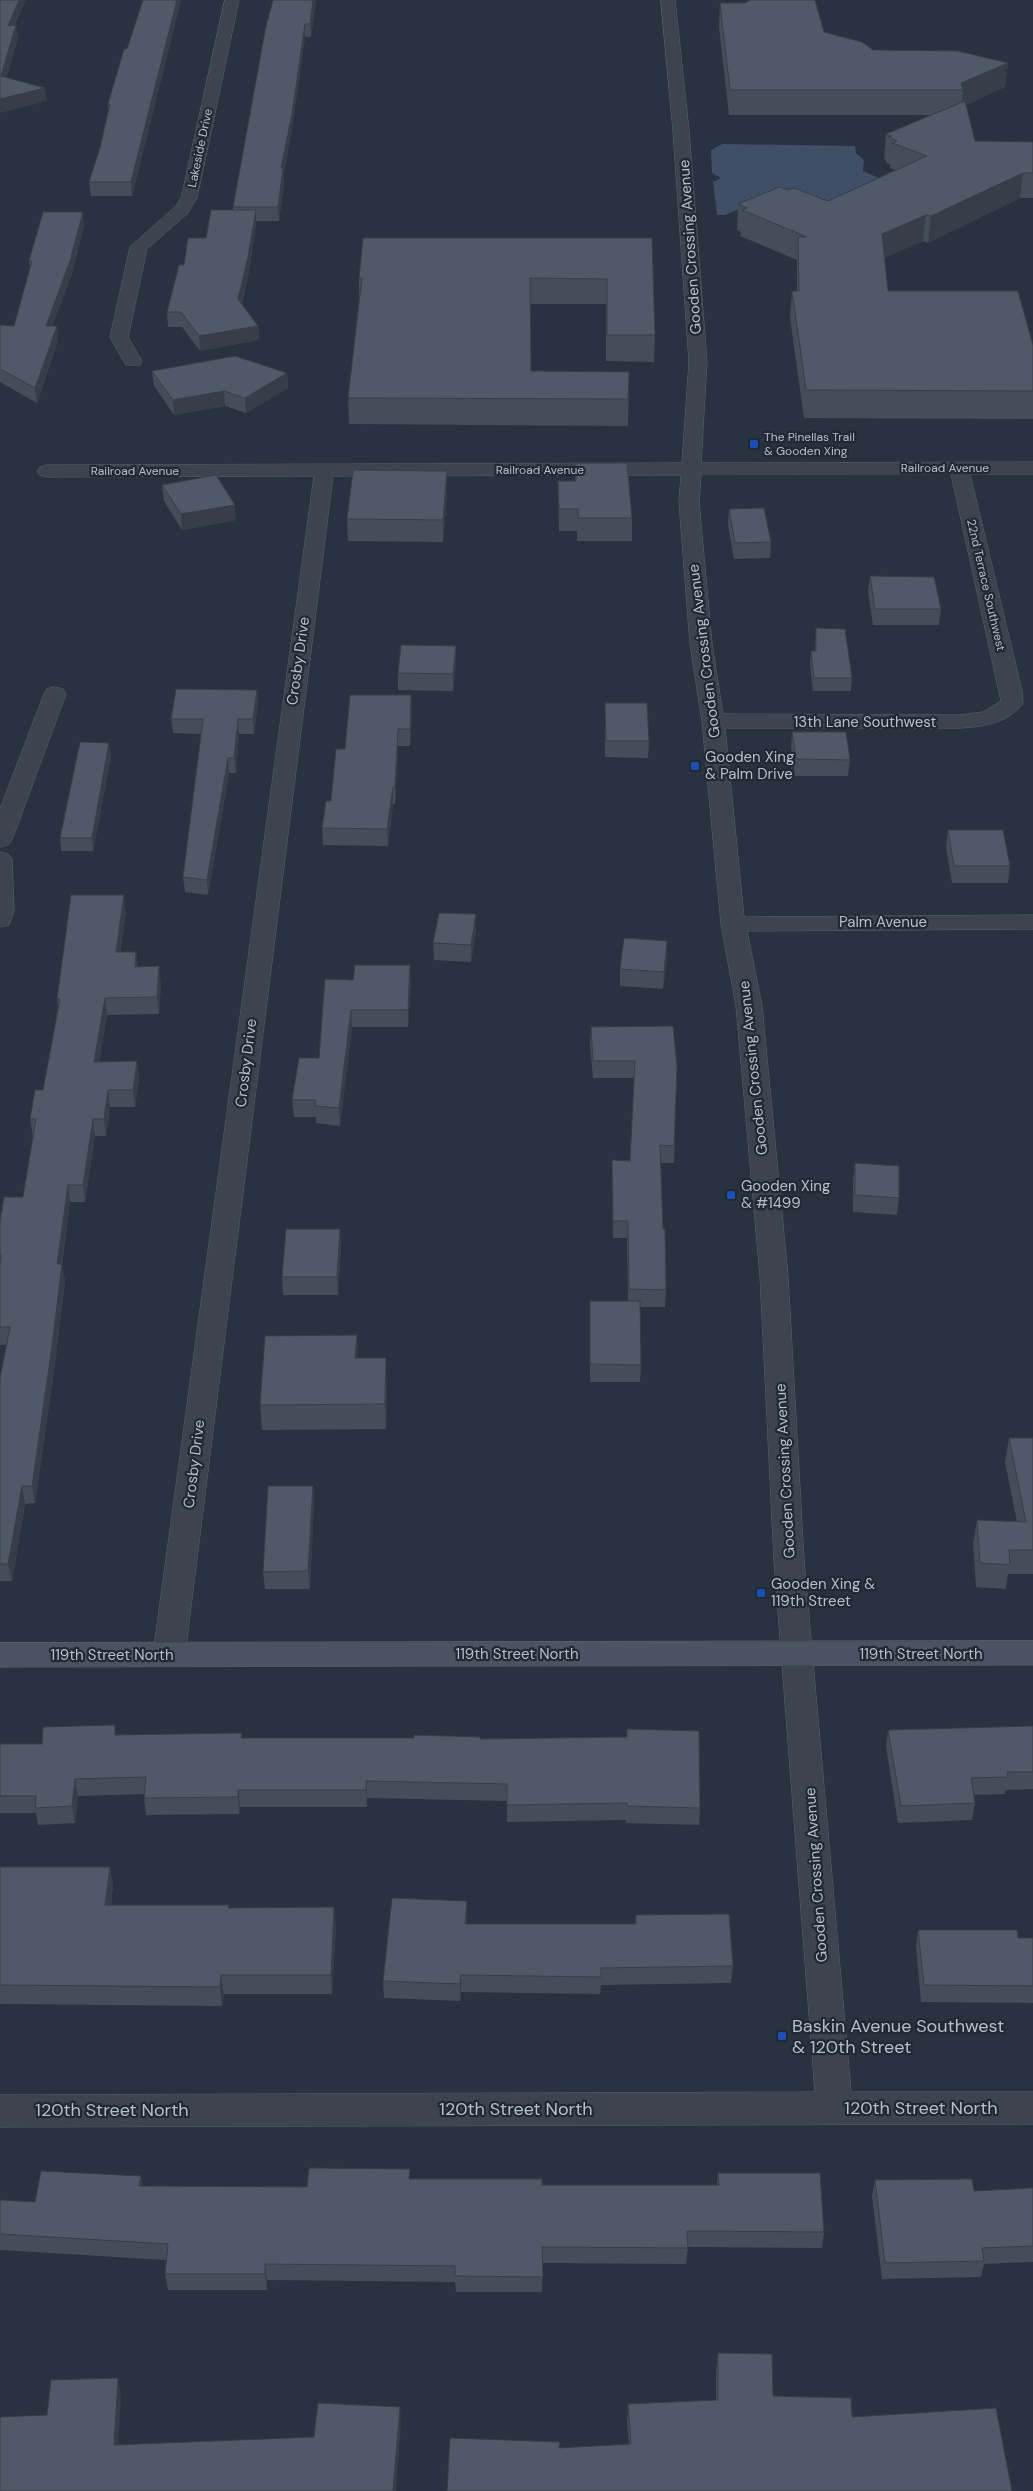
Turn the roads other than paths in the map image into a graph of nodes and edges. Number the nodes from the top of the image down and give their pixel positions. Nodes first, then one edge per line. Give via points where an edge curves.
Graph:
1 (232, 0) edge
2 (668, 0) edge
3 (133, 361) dead end
4 (690, 468) junction
5 (959, 468) junction
6 (1033, 468) edge
7 (47, 471) dead end
8 (324, 471) junction
9 (55, 694) dead end
10 (1012, 703) joint
11 (713, 721) junction
12 (0, 840) edge
13 (0, 859) edge
14 (0, 920) edge
15 (1033, 922) edge
16 (733, 924) junction
17 (1033, 1653) edge
18 (169, 1654) junction
19 (798, 1654) junction
20 (0, 1655) edge
21 (834, 2108) junction
22 (1033, 2108) edge
23 (0, 2111) edge

1 - 3 street, Lakeside Drive via 189,198 182,209 139,247 119,337
2 - 4 street, Gooden Crossing Avenue via 698,362
4 - 5 street, Railroad Avenue
4 - 8 street, Railroad Avenue
4 - 11 street, Gooden Crossing Avenue via 688,502 699,625
5 - 6 street, Railroad Avenue
5 - 10 street, 22nd Terrace Southwest
7 - 8 street, Railroad Avenue
8 - 18 street, Crosby Drive
9 - 12 street
10 - 11 street, 13th Lane Southwest via 1003,713 980,721
11 - 16 street, Gooden Crossing Avenue
13 - 14 street
15 - 16 street, Palm Avenue
16 - 19 street, Gooden Crossing Avenue via 749,1006 774,1276 789,1560
17 - 19 street, 119th Street North
18 - 19 street, 119th Street North
18 - 20 street, 119th Street North
19 - 21 street, Gooden Crossing Avenue
21 - 22 street, 120th Street North
21 - 23 street, 120th Street North

